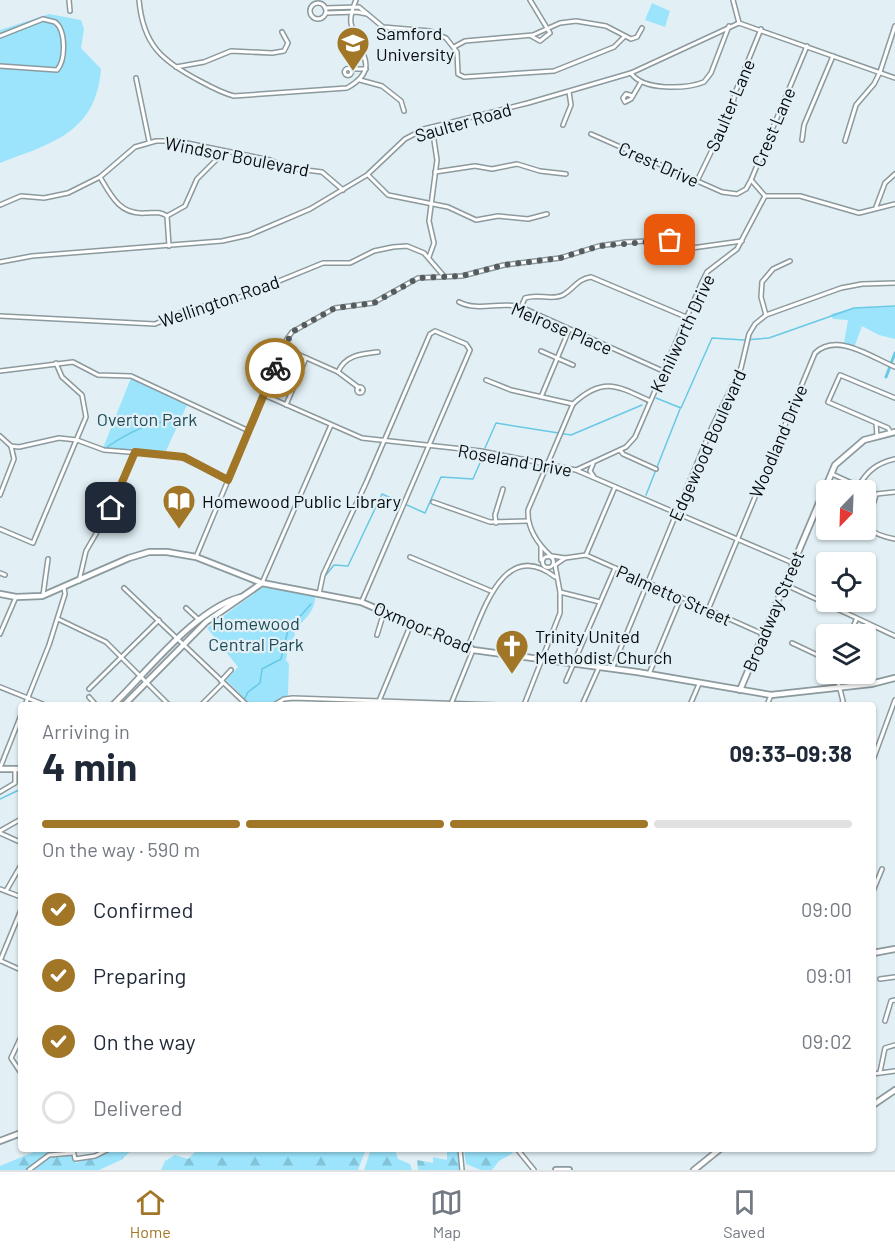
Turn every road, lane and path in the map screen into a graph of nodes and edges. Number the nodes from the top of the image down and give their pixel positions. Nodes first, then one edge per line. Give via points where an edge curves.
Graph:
1 (69, 0) edge
2 (139, 0) edge
3 (356, 0) edge
4 (530, 0) edge
5 (733, 0) edge
6 (353, 7) junction
7 (325, 8) junction
8 (70, 11) dead end
9 (352, 12) junction
10 (325, 13) junction
11 (368, 15) junction
12 (739, 23) junction
13 (729, 26) junction
14 (895, 26) edge
15 (547, 28) junction
16 (642, 28) dead end
17 (761, 29) junction
18 (282, 32) dead end
19 (0, 36) edge
20 (531, 36) junction
21 (624, 37) junction
22 (454, 46) junction
23 (807, 46) junction
24 (833, 56) junction
25 (0, 66) edge
26 (174, 68) junction
27 (366, 69) junction
28 (356, 70) junction
29 (880, 72) junction
30 (631, 73) junction
31 (136, 78) dead end
32 (895, 78) edge
33 (360, 80) junction
34 (641, 82) junction
35 (569, 92) junction
36 (633, 96) dead end
37 (404, 111) dead end
38 (563, 125) dead end
39 (432, 127) junction
40 (591, 134) dead end
41 (802, 140) dead end
42 (149, 141) junction
43 (845, 141) dead end
44 (220, 150) junction
45 (435, 172) junction
46 (566, 174) dead end
47 (895, 174) edge
48 (367, 175) junction
49 (100, 177) junction
50 (751, 180) junction
51 (697, 181) junction
52 (343, 190) junction
53 (729, 194) joint
54 (765, 196) junction
55 (431, 203) junction
56 (895, 204) edge
57 (0, 205) edge
58 (876, 207) junction
59 (547, 214) dead end
60 (167, 216) junction
61 (742, 241) junction
62 (169, 246) junction
63 (429, 257) junction
64 (790, 261) dead end
65 (0, 262) edge
66 (436, 266) junction
67 (443, 276) junction
68 (429, 277) junction
69 (895, 283) edge
70 (459, 302) dead end
71 (521, 307) junction
72 (766, 315) junction
73 (0, 316) edge
74 (686, 317) junction
75 (568, 330) junction
76 (284, 347) junction
77 (542, 351) dead end
78 (378, 352) dead end
79 (306, 358) junction
80 (557, 358) junction
81 (56, 363) junction
82 (573, 365) dead end
83 (895, 367) edge
84 (0, 370) edge
85 (663, 371) junction
86 (338, 372) junction
87 (486, 380) dead end
88 (358, 387) dead end
89 (264, 394) junction
90 (541, 397) junction
91 (895, 398) edge
92 (650, 401) junction
93 (573, 404) junction
94 (286, 405) junction
95 (876, 423) junction
96 (331, 425) junction
97 (249, 431) junction
98 (893, 433) edge
99 (0, 436) edge
100 (877, 436) junction
101 (77, 440) junction
102 (385, 441) junction
103 (428, 445) junction
104 (11, 446) junction
105 (19, 447) junction
106 (620, 450) junction
107 (135, 452) junction
108 (14, 453) junction
109 (895, 459) edge
110 (594, 463) junction
111 (548, 466) junction
112 (656, 469) dead end
113 (576, 470) junction
114 (830, 474) junction
115 (595, 478) junction
116 (228, 480) junction
117 (843, 480) edge
118 (862, 480) edge
119 (615, 487) junction
120 (503, 489) dead end
121 (895, 492) edge
122 (0, 494) edge
123 (876, 495) edge
124 (433, 502) dead end
125 (676, 513) junction
126 (528, 521) junction
127 (496, 523) junction
128 (0, 529) edge
129 (876, 534) edge
130 (738, 539) junction
131 (895, 539) edge
132 (541, 546) junction
133 (586, 555) junction
134 (196, 556) junction
135 (410, 557) dead end
136 (551, 557) junction
137 (565, 558) junction
138 (48, 559) dead end
139 (542, 560) junction
140 (793, 563) junction
141 (554, 565) junction
142 (532, 566) junction
143 (545, 568) junction
144 (615, 568) junction
145 (0, 573) edge
146 (5, 575) dead end
147 (244, 575) junction
148 (555, 578) junction
149 (79, 582) junction
150 (647, 582) junction
151 (262, 583) junction
152 (784, 584) junction
153 (64, 588) junction
154 (124, 588) dead end
155 (491, 591) junction
156 (247, 592) junction
157 (560, 592) junction
158 (0, 594) edge
159 (319, 594) junction
160 (42, 596) junction
161 (16, 597) junction
162 (241, 597) junction
163 (681, 597) junction
164 (361, 602) junction
165 (600, 602) junction
166 (186, 608) dead end
167 (385, 610) junction
168 (708, 610) junction
169 (58, 619) junction
170 (198, 619) junction
171 (159, 620) junction
172 (856, 620) junction
173 (412, 622) junction
174 (854, 624) edge
175 (0, 634) edge
176 (763, 634) junction
177 (377, 635) dead end
178 (895, 636) edge
179 (179, 639) junction
180 (792, 643) dead end
181 (184, 644) junction
182 (473, 650) junction
183 (816, 654) edge
184 (122, 657) junction
185 (542, 660) junction
186 (573, 664) junction
187 (598, 667) junction
188 (612, 669) junction
189 (231, 670) dead end
190 (649, 674) junction
191 (142, 677) junction
192 (895, 678) edge
193 (566, 681) dead end
194 (222, 682) junction
195 (146, 683) junction
196 (699, 684) junction
197 (837, 684) edge
198 (0, 687) edge
199 (838, 688) junction
200 (89, 689) dead end
201 (740, 690) junction
202 (771, 695) junction
203 (88, 697) dead end
204 (312, 698) junction
205 (28, 699) junction
206 (895, 700) edge
207 (205, 701) edge
208 (379, 701) junction
209 (26, 702) edge
210 (36, 702) edge
211 (93, 702) edge
212 (116, 702) edge
213 (127, 702) edge
214 (166, 702) edge
215 (244, 702) edge
216 (279, 702) edge
217 (314, 702) edge
218 (403, 702) edge
219 (451, 702) edge
220 (525, 702) edge
221 (583, 702) edge
222 (691, 702) edge
223 (768, 702) edge
224 (842, 702) edge
225 (18, 723) edge
226 (876, 752) edge
227 (0, 769) edge
228 (18, 769) edge
229 (0, 792) edge
230 (18, 821) edge
231 (0, 832) edge
232 (18, 841) edge
233 (882, 869) dead end
234 (18, 871) edge
235 (876, 884) edge
236 (0, 889) edge
237 (6, 891) junction
238 (18, 896) edge
239 (18, 917) edge
240 (895, 949) edge
241 (876, 952) edge
242 (0, 960) edge
243 (18, 969) edge
244 (895, 977) edge
245 (880, 979) dead end
246 (895, 1000) edge
247 (885, 1021) dead end
248 (18, 1044) edge
249 (895, 1044) edge
250 (18, 1069) edge
251 (895, 1071) edge
252 (880, 1072) junction
253 (876, 1073) edge
254 (895, 1090) edge
255 (876, 1103) edge
256 (18, 1134) edge
257 (0, 1141) edge
258 (67, 1152) edge
259 (73, 1152) edge
260 (102, 1152) edge
261 (460, 1152) edge
262 (520, 1152) edge
263 (716, 1152) edge
264 (30, 1170) edge
265 (462, 1170) edge
266 (534, 1170) edge
267 (555, 1170) edge
268 (569, 1170) edge
269 (694, 1170) edge

1 - 8 street
2 - 26 street via 147,35
3 - 6 street
4 - 15 street
5 - 12 street
6 - 7 street
6 - 9 street
6 - 11 street
7 - 10 street
7 - 10 street via 315,3 312,13 318,20
9 - 10 street
9 - 11 street
9 - 27 street via 351,24 366,59
11 - 22 street via 386,28 436,33
12 - 13 street, Saulter Road
12 - 17 street
13 - 30 street, Saulter Road
13 - 34 street via 711,73 704,81 669,86
14 - 29 street
15 - 20 street
15 - 20 street via 549,35 542,40
15 - 21 street via 576,21 606,26
16 - 21 street via 635,38
17 - 23 street
17 - 51 street, Saulter Lane via 732,109
18 - 26 street via 288,44 284,51 231,51
19 - 25 street via 43,19 59,24 63,33 58,69
20 - 22 street via 465,41
21 - 22 street via 615,47 554,71 464,77 458,74
23 - 24 street
23 - 50 street, Crest Lane
24 - 29 street
24 - 41 street via 804,125
26 - 33 street via 234,96 347,88
27 - 28 street
27 - 33 street
28 - 28 street via 349,69 344,73 348,76
29 - 32 street
29 - 43 street via 856,105
30 - 34 street
30 - 35 street, Saulter Road
31 - 42 street
33 - 37 street via 382,86 401,101
34 - 36 street via 631,99 624,100 626,94
35 - 38 street via 571,105
35 - 39 street, Saulter Road
39 - 45 street
39 - 48 street, Saulter Road via 405,139
40 - 51 street, Crest Drive
42 - 44 street, Windsor Boulevard via 177,141
42 - 49 street, Windsor Boulevard via 126,152
44 - 52 street, Windsor Boulevard via 289,168 322,172
44 - 60 street via 218,158 197,179 185,206
45 - 46 street via 517,164
45 - 55 street
47 - 58 street via 885,183
48 - 52 street, Saulter Road
48 - 55 street via 388,195
49 - 57 street, Windsor Boulevard via 58,197 21,196
49 - 60 street via 126,211 160,212
50 - 53 street, Crest Lane via 742,192
50 - 54 street
51 - 53 street, Crest Drive
52 - 62 street, Saulter Road via 249,235
54 - 58 street via 800,196 860,213
54 - 61 street, Kenilworth Drive
55 - 59 street via 476,220 498,216 528,219
55 - 63 street via 429,221 434,243
56 - 58 street
60 - 62 street
61 - 67 street via 692,248 670,240 626,242 560,258
61 - 74 street, Kenilworth Drive via 707,272
62 - 65 street, Saulter Road
63 - 66 street
63 - 73 street, Wellington Road via 416,249 375,250 350,263 327,262 235,299 187,310 147,326
64 - 72 street via 773,269 762,282
66 - 67 street
66 - 68 street
67 - 68 street
68 - 76 street via 406,283 374,303 335,308 292,332
69 - 72 street via 841,288
70 - 71 street, Melrose Place via 476,307
71 - 74 street via 525,298 556,297 580,279 591,277
71 - 75 street, Melrose Place
72 - 125 street, Edgewood Boulevard via 755,324 749,337 741,368
74 - 85 street, Kenilworth Drive
75 - 80 street
75 - 85 street, Melrose Place
76 - 79 street
76 - 89 street
77 - 80 street
78 - 86 street via 345,361
79 - 86 street
79 - 94 street
80 - 82 street
80 - 90 street
81 - 84 street
81 - 97 street via 73,362 98,375 131,376
81 - 101 street via 62,377 85,400 86,417
83 - 130 street, Woodland Drive via 836,343 815,353
85 - 92 street, Kenilworth Drive
86 - 88 street
87 - 90 street
89 - 94 street, Roseland Drive
89 - 97 street
90 - 93 street
91 - 95 street via 840,375 828,402
92 - 93 street via 608,385
92 - 106 street, Kenilworth Drive via 635,437
93 - 111 street
94 - 96 street, Roseland Drive
95 - 98 street
95 - 100 street
96 - 102 street, Roseland Drive via 362,438
96 - 151 street
97 - 116 street
98 - 100 main road, Broadway Street
99 - 104 street
100 - 114 main road, Broadway Street via 848,451
101 - 105 street via 59,438
101 - 107 street via 104,450
101 - 128 street via 33,543
102 - 103 street, Roseland Drive
102 - 103 street via 430,334 435,331 470,350
102 - 159 street via 322,575
103 - 111 street, Roseland Drive via 481,451
103 - 164 street
104 - 105 street
104 - 108 street
105 - 108 street
106 - 110 street, Kenilworth Drive
106 - 112 street
107 - 116 street via 184,457
107 - 149 street via 111,508 86,551
108 - 122 street
109 - 118 street via 881,463
110 - 113 street, Kenilworth Drive
110 - 115 street via 590,471
111 - 113 street, Roseland Drive
111 - 126 street via 531,502
113 - 115 street, Roseland Drive
114 - 117 street
114 - 140 main road, Broadway Street
115 - 119 street, Roseland Drive
116 - 134 street
119 - 125 street, Roseland Drive
119 - 133 street
120 - 127 street
121 - 123 street
124 - 127 street
125 - 130 street, Roseland Drive
125 - 150 street, Edgewood Boulevard
126 - 127 street
126 - 132 street
129 - 131 street
130 - 140 street, Roseland Drive
130 - 168 street, Woodland Drive
132 - 136 street
132 - 139 street
133 - 137 street
133 - 144 street, Palmetto Street
134 - 147 main road, Oxmoor Road
134 - 149 main road, Oxmoor Road via 149,552
135 - 155 street
136 - 137 street
136 - 139 street
136 - 141 street
137 - 141 street
138 - 160 street
139 - 142 street
139 - 143 street
140 - 152 main road, Broadway Street
141 - 143 street
141 - 148 street
142 - 143 street
142 - 155 street via 506,574
143 - 148 street
144 - 150 street, Palmetto Street
144 - 165 street
145 - 146 street
147 - 151 main road, Oxmoor Road
147 - 156 main road
148 - 157 street
149 - 153 main road, Oxmoor Road
150 - 163 street, Palmetto Street
150 - 188 street, Edgewood Boulevard
151 - 156 main road
151 - 159 main road, Oxmoor Road
152 - 172 street
152 - 176 main road, Broadway Street
153 - 160 main road, Oxmoor Road
153 - 169 street
154 - 171 street
155 - 182 street via 469,644
156 - 162 main road
157 - 165 street
157 - 185 street via 558,620
158 - 161 main road, Oxmoor Road
159 - 164 main road, Oxmoor Road
160 - 161 main road, Oxmoor Road
161 - 175 street
162 - 170 main road via 218,605
162 - 181 main road
163 - 168 street, Palmetto Street
163 - 190 street
164 - 167 main road, Oxmoor Road
165 - 186 street
166 - 170 street
167 - 173 main road, Oxmoor Road
167 - 177 street
168 - 176 street, Palmetto Street
169 - 184 street via 106,642
169 - 205 street
170 - 179 main road
171 - 179 street
171 - 184 street
172 - 174 street
172 - 178 street
173 - 182 main road, Oxmoor Road
173 - 208 street
176 - 201 main road, Broadway Street
179 - 181 street
179 - 191 main road
180 - 183 street
181 - 194 street
181 - 195 main road
182 - 185 main road, Oxmoor Road
182 - 219 street
184 - 191 street
184 - 200 street
185 - 186 main road, Oxmoor Road
185 - 220 street
186 - 187 main road, Oxmoor Road
186 - 193 street
187 - 188 main road, Oxmoor Road
187 - 221 street
188 - 190 main road, Oxmoor Road
189 - 194 street
190 - 196 main road, Oxmoor Road
191 - 195 street
191 - 212 main road
192 - 199 main road, Oxmoor Road
194 - 207 street
194 - 215 street
195 - 213 main road
195 - 214 street
196 - 201 main road, Oxmoor Road
196 - 222 street
197 - 199 street
198 - 205 street
199 - 202 main road, Oxmoor Road
199 - 224 street
201 - 202 main road, Oxmoor Road
202 - 223 street
203 - 211 street
204 - 208 street
204 - 216 street
204 - 217 street
205 - 209 street
205 - 210 street
206 - 226 street
208 - 218 street
225 - 227 street
227 - 228 main road
228 - 229 street via 15,783
230 - 231 street
231 - 232 street
233 - 235 street
234 - 237 street
236 - 237 street
237 - 238 street
239 - 242 street
240 - 241 main road
242 - 243 street
244 - 245 street
246 - 247 street via 891,1001
248 - 250 street via 11,1059
249 - 252 street via 885,1048
251 - 252 street
252 - 253 street
254 - 255 main road
256 - 257 main road
258 - 264 street via 49,1155
259 - 260 street via 75,1159
261 - 265 street
262 - 266 street
263 - 269 main road
267 - 268 main road

